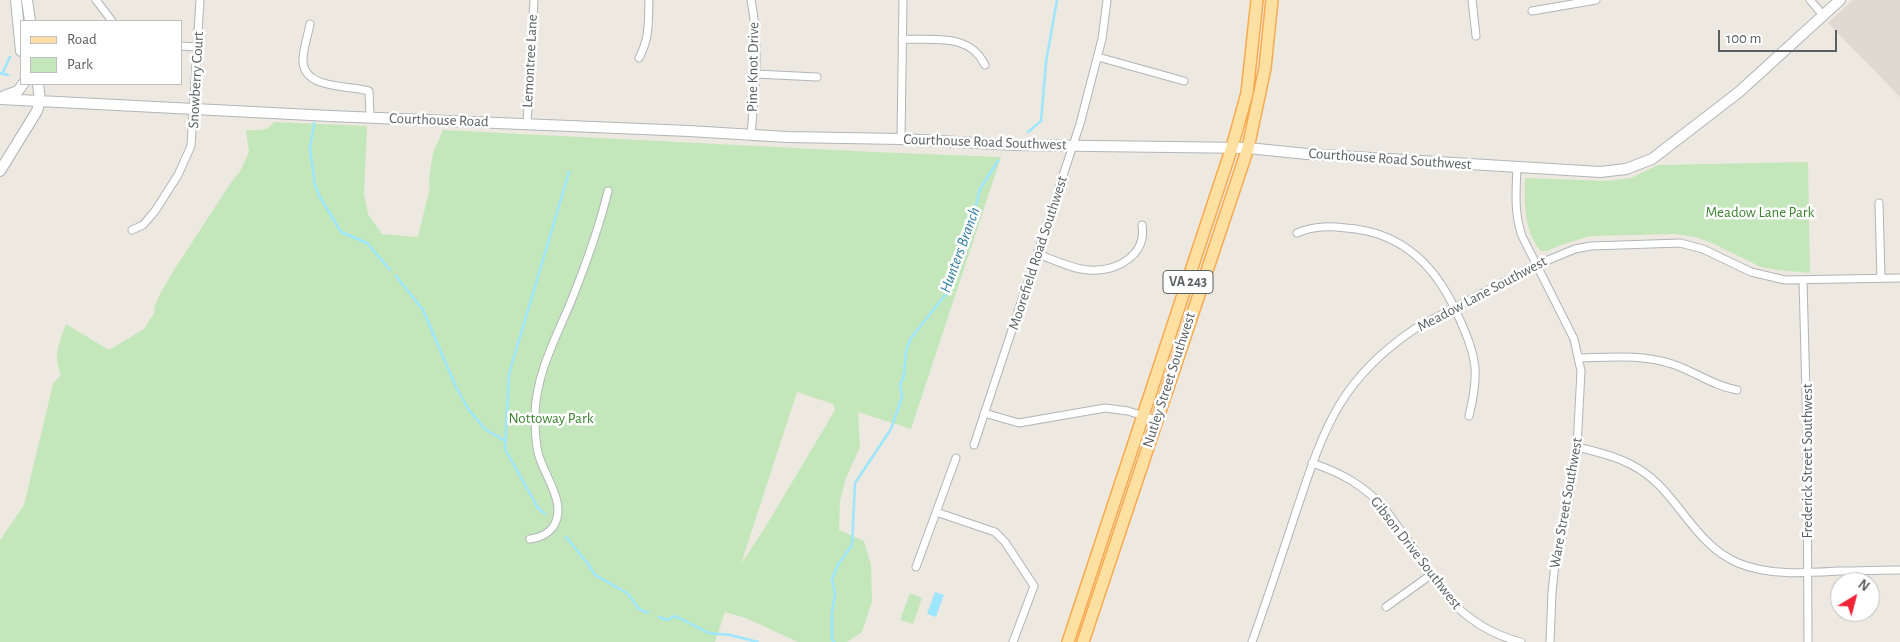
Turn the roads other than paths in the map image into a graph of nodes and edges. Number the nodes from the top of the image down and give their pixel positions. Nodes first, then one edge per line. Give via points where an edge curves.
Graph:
1 (16, 0) edge
2 (27, 0) edge
3 (96, 0) edge
4 (200, 0) edge
5 (534, 0) edge
6 (649, 0) edge
7 (751, 0) edge
8 (903, 0) edge
9 (1107, 0) edge
10 (1257, 0) edge
11 (1272, 0) edge
12 (1472, 0) edge
13 (1596, 0) edge
14 (1810, 0) edge
15 (1840, 0) edge
16 (1532, 11) dead end
17 (1823, 16) junction
18 (30, 20) edge
19 (111, 20) edge
20 (310, 24) dead end
21 (1476, 36) dead end
22 (902, 39) junction
23 (20, 41) edge
24 (182, 46) edge
25 (197, 47) junction
26 (1098, 57) junction
27 (639, 58) dead end
28 (985, 65) dead end
29 (756, 74) junction
30 (817, 77) dead end
31 (1184, 81) dead end
32 (22, 85) edge
33 (38, 85) edge
34 (0, 98) edge
35 (40, 100) junction
36 (194, 108) junction
37 (370, 117) junction
38 (527, 123) junction
39 (751, 134) junction
40 (879, 139) joint
41 (900, 139) junction
42 (1073, 145) junction
43 (1232, 147) junction
44 (1248, 148) junction
45 (1517, 167) junction
46 (0, 171) edge
47 (608, 191) dead end
48 (1879, 203) dead end
49 (1142, 224) dead end
50 (132, 230) dead end
51 (1297, 233) dead end
52 (1038, 254) junction
53 (1536, 265) junction
54 (1881, 278) junction
55 (1900, 278) edge
56 (1803, 280) junction
57 (1455, 307) junction
58 (1579, 358) junction
59 (1737, 390) dead end
60 (984, 413) junction
61 (1144, 416) junction
62 (1469, 416) dead end
63 (1156, 420) junction
64 (974, 445) dead end
65 (1577, 447) junction
66 (956, 458) dead end
67 (1312, 463) junction
68 (936, 512) junction
69 (530, 539) dead end
70 (916, 567) dead end
71 (1900, 570) edge
72 (1806, 573) junction
73 (1432, 574) junction
74 (1386, 608) dead end
75 (1013, 642) edge
76 (1068, 642) edge
77 (1083, 642) edge
78 (1252, 642) edge
79 (1520, 642) edge
80 (1550, 642) edge
81 (1808, 642) edge

1 - 23 street
2 - 18 street
3 - 19 street
4 - 25 street, Snowberry Court
5 - 38 street, Lemontree Lane
6 - 27 street via 648,33
7 - 29 street, Pine Knot Drive via 756,32
8 - 22 street
9 - 26 street, Moorefield Road Southwest
10 - 43 main road, Nutley Street Southwest / VA 243 via 1247,93
11 - 44 main road, Nutley Street Southwest / VA 243 via 1265,68
12 - 21 street
13 - 16 street
14 - 17 street
15 - 17 street, Courthouse Road Southwest
17 - 45 street, Courthouse Road Southwest via 1739,92 1652,159 1614,172
20 - 37 street via 303,62 306,72 322,84 369,91
22 - 28 street via 962,42 976,51
22 - 41 street
24 - 25 street
25 - 36 street, Snowberry Court
26 - 31 street
26 - 42 street, Moorefield Road Southwest
29 - 30 street
29 - 39 street, Pine Knot Drive
32 - 34 street via 18,91
33 - 35 street
34 - 35 street, Courthouse Road
35 - 36 street, Courthouse Road
35 - 46 street via 37,111
36 - 37 street, Courthouse Road
36 - 50 street, Snowberry Court via 191,146 186,158 155,211 142,225
37 - 38 street, Courthouse Road
38 - 39 street, Courthouse Road
39 - 40 street, Courthouse Road
40 - 41 street, Courthouse Road Southwest
41 - 42 street, Courthouse Road Southwest
42 - 43 street, Courthouse Road Southwest
42 - 52 street, Moorefield Road Southwest
43 - 44 street, Courthouse Road Southwest
43 - 61 main road, Nutley Street Southwest / VA 243
44 - 45 street, Courthouse Road Southwest
44 - 63 main road, Nutley Street Southwest / VA 243
45 - 53 street, Ware Street Southwest via 1515,198 1518,224
47 - 69 street via 590,254 537,390 537,450 558,509 556,522 550,530 541,537
48 - 54 street
49 - 52 street via 1142,239 1136,253 1110,268 1080,269
51 - 57 street via 1328,226 1359,229 1389,238 1425,263
52 - 60 street, Moorefield Road Southwest
53 - 56 street, Meadow Lane Southwest via 1590,246 1680,244 1702,249 1751,272 1786,280
53 - 57 street, Meadow Lane Southwest
53 - 58 street, Ware Street Southwest via 1574,339
54 - 55 street, Meadow Lane Southwest
54 - 56 street, Meadow Lane Southwest
56 - 72 street, Frederick Street Southwest via 1808,442
57 - 62 street via 1474,361 1475,385
57 - 67 street, Meadow Lane Southwest via 1398,340 1366,369 1336,409
58 - 59 street via 1622,356 1658,360 1689,370 1718,386
58 - 65 street, Ware Street Southwest via 1581,388
60 - 61 street via 1019,423 1105,408
60 - 64 street, Moorefield Road Southwest
61 - 63 street
61 - 76 main road, Nutley Street Southwest / VA 243
63 - 77 main road, Nutley Street Southwest / VA 243
65 - 72 street via 1618,458 1646,473 1701,537 1724,555 1758,569
65 - 80 street, Ware Street Southwest via 1555,564
66 - 68 street
67 - 73 street, Gibson Drive Southwest via 1350,478 1376,498
67 - 78 street, Meadow Lane Southwest
68 - 70 street
68 - 75 street via 995,532 1034,586
71 - 72 street
72 - 81 street, Frederick Street Southwest
73 - 74 street
73 - 79 street, Gibson Drive Southwest via 1450,600 1472,621 1499,636

